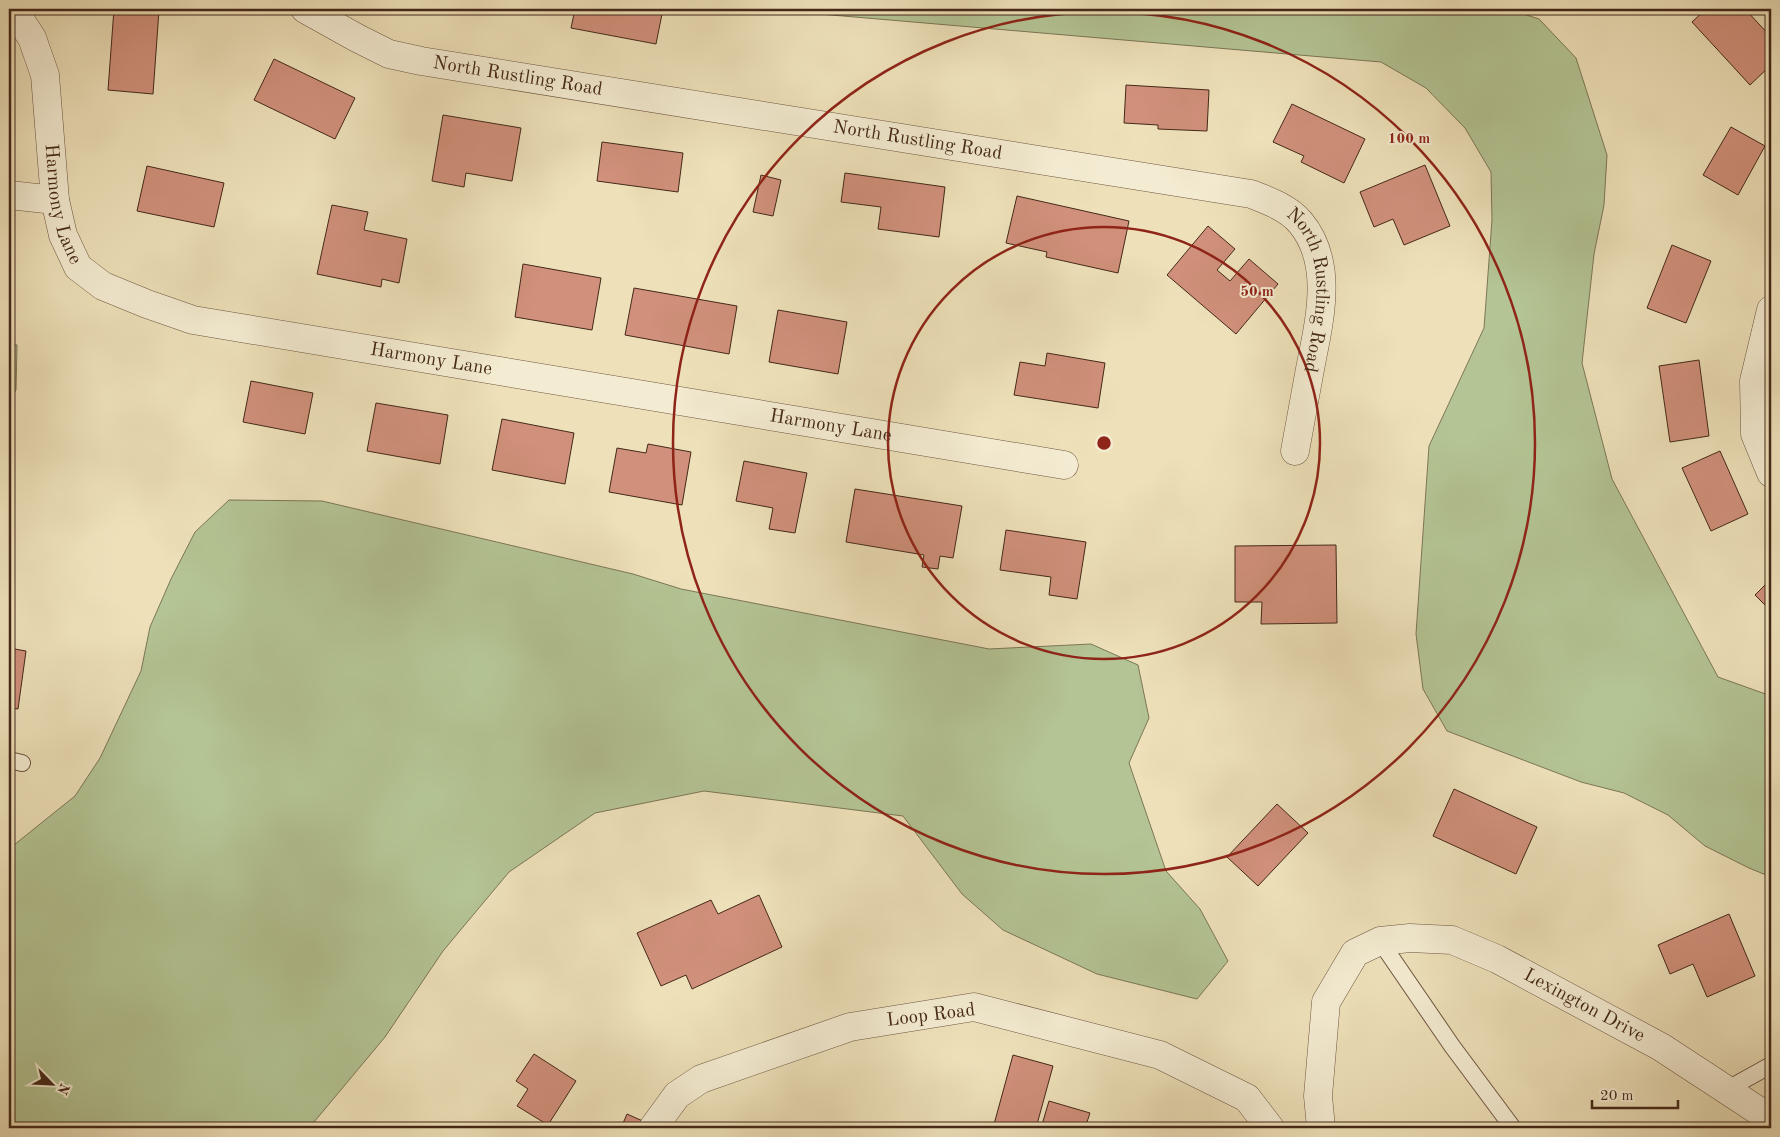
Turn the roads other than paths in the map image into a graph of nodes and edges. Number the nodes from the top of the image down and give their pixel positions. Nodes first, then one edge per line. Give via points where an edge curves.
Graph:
1 (305, 9) edge
2 (15, 10) edge
3 (9, 195) edge
4 (55, 200) junction
5 (1771, 312) edge
6 (1295, 451) dead end
7 (1064, 465) dead end
8 (1771, 473) edge
9 (1380, 941) junction
10 (1771, 1065) edge
11 (1726, 1090) junction
12 (1771, 1119) edge
13 (653, 1128) edge
14 (1270, 1128) edge
15 (1321, 1128) edge
16 (1513, 1128) edge

1 - 6 street, North Rustling Road via 389,54 421,61 1252,194 1279,205 1300,221 1312,239 1322,290
2 - 4 street, Harmony Lane via 32,38 45,75
3 - 4 street
4 - 7 street, Harmony Lane via 63,235 78,267 103,286 193,320
5 - 8 street via 1754,381 1755,434
9 - 11 street, Lexington Drive via 1410,938 1452,940 1497,960 1661,1047
9 - 15 street via 1355,953 1326,1002 1318,1096
9 - 16 lane
10 - 11 lane
11 - 12 street, Lexington Drive
13 - 14 street, Loop Road via 677,1095 701,1079 850,1027 974,1007 1160,1056 1247,1098

